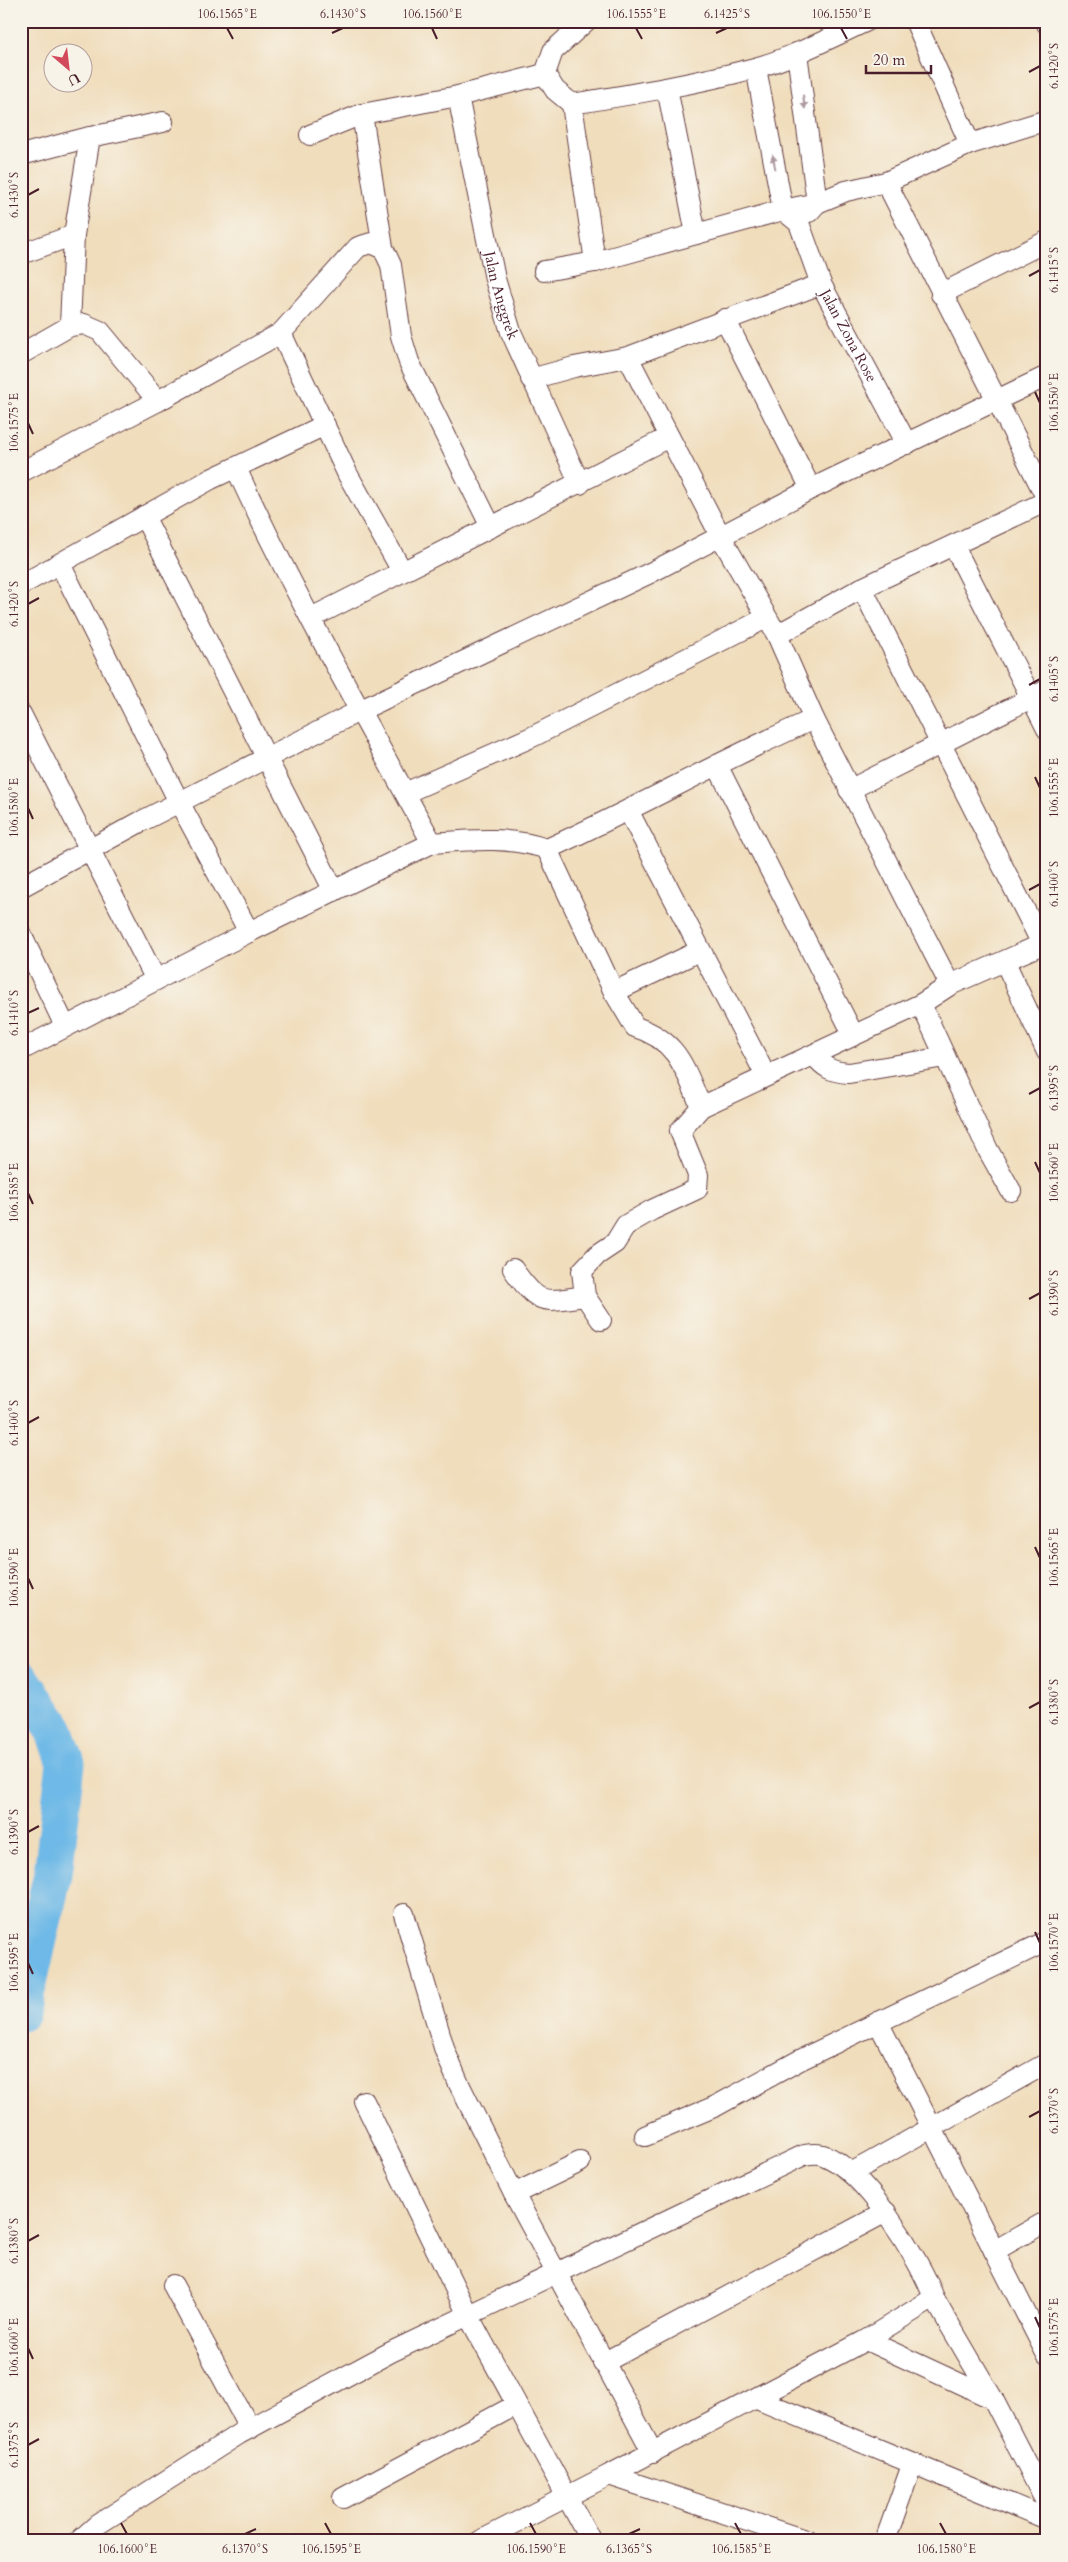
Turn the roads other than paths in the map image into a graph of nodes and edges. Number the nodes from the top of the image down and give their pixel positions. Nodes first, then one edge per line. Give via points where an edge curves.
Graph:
1 (586, 21) edge
2 (867, 21) edge
3 (915, 21) edge
4 (797, 54) junction
5 (756, 68) junction
6 (546, 74) junction
7 (667, 88) junction
8 (458, 96) junction
9 (572, 104) junction
10 (362, 114) junction
11 (1047, 120) edge
12 (163, 122) dead end
13 (310, 135) dead end
14 (90, 137) junction
15 (970, 144) junction
16 (21, 155) edge
17 (886, 182) junction
18 (817, 203) junction
19 (783, 210) junction
20 (799, 224) junction
21 (696, 234) junction
22 (74, 235) junction
23 (1047, 241) edge
24 (383, 248) junction
25 (21, 254) edge
26 (595, 262) junction
27 (544, 271) dead end
28 (821, 284) junction
29 (941, 294) junction
30 (725, 319) junction
31 (70, 326) junction
32 (281, 333) junction
33 (21, 354) edge
34 (628, 357) junction
35 (1047, 376) edge
36 (531, 379) junction
37 (158, 401) junction
38 (996, 401) junction
39 (325, 425) junction
40 (670, 437) junction
41 (906, 444) junction
42 (236, 468) junction
43 (21, 472) edge
44 (580, 484) junction
45 (811, 489) junction
46 (1047, 500) edge
47 (144, 516) junction
48 (490, 527) junction
49 (721, 537) junction
50 (954, 546) junction
51 (60, 564) junction
52 (402, 571) junction
53 (21, 585) edge
54 (862, 588) junction
55 (310, 618) junction
56 (766, 618) junction
57 (777, 635) junction
58 (1039, 694) edge
59 (359, 710) junction
60 (21, 714) edge
61 (814, 719) junction
62 (1047, 729) edge
63 (940, 742) junction
64 (268, 758) junction
65 (717, 765) junction
66 (849, 790) junction
67 (405, 793) junction
68 (179, 802) junction
69 (628, 812) junction
70 (432, 843) junction
71 (88, 849) junction
72 (547, 849) junction
73 (21, 886) edge
74 (334, 891) junction
75 (249, 932) junction
76 (21, 934) edge
77 (1044, 943) edge
78 (699, 951) junction
79 (1005, 962) junction
80 (156, 980) junction
81 (950, 985) junction
82 (614, 992) junction
83 (921, 1004) junction
84 (65, 1026) junction
85 (853, 1034) junction
86 (21, 1050) edge
87 (1046, 1051) edge
88 (814, 1055) junction
89 (945, 1057) junction
90 (766, 1076) junction
91 (701, 1106) junction
92 (1011, 1192) dead end
93 (513, 1269) dead end
94 (585, 1296) junction
95 (601, 1320) dead end
96 (404, 1914) dead end
97 (1047, 1941) edge
98 (878, 2022) junction
99 (1047, 2063) edge
100 (364, 2101) dead end
101 (931, 2128) junction
102 (645, 2136) dead end
103 (580, 2162) dead end
104 (851, 2173) junction
105 (514, 2194) junction
106 (886, 2212) junction
107 (1047, 2221) edge
108 (994, 2251) junction
109 (556, 2271) junction
110 (173, 2286) dead end
111 (934, 2298) junction
112 (468, 2314) junction
113 (866, 2340) junction
114 (1047, 2355) edge
115 (603, 2364) junction
116 (757, 2399) junction
117 (993, 2399) junction
118 (516, 2405) junction
119 (250, 2429) junction
120 (653, 2452) junction
121 (912, 2465) junction
122 (610, 2475) junction
123 (566, 2497) junction
124 (343, 2498) dead end
125 (1047, 2504) edge
126 (1047, 2519) edge
127 (79, 2541) edge
128 (480, 2541) edge
129 (591, 2541) edge
130 (808, 2541) edge
131 (885, 2541) edge

1 - 6 street via 552,51
2 - 4 street
3 - 15 street
4 - 5 street
4 -> 18 street
5 - 7 street
19 -> 5 street
6 - 8 street
6 - 9 street via 555,90
7 - 9 street
7 - 21 street
8 - 10 street
8 - 36 street, Jalan Anggrek via 495,278 511,332
9 - 26 street
10 - 13 street
10 - 24 street
11 - 15 street
12 - 14 street
14 - 16 street
14 - 22 street
15 - 17 street
17 - 18 street via 846,191
17 - 29 street
18 - 19 street
18 - 20 street
19 - 20 street, Jalan Zona Rose
19 - 21 street
20 - 28 street, Jalan Zona Rose
21 - 26 street
22 - 25 street
22 - 31 street
23 - 29 street
24 - 32 street via 371,243 358,248
24 - 48 street via 391,265 401,336 410,362
26 - 27 street
28 - 30 street
28 - 41 street, Jalan Zona Rose
29 - 38 street
30 - 34 street
30 - 45 street
31 - 33 street
31 - 37 street via 84,324 100,331
32 - 37 street
32 - 39 street
34 - 36 street
34 - 40 street
35 - 38 street
36 - 44 street, Jalan Anggrek
37 - 43 street
38 - 41 street
38 - 46 street
39 - 42 street
39 - 52 street via 348,475
40 - 44 street
40 - 49 street
41 - 45 street
42 - 47 street
42 - 55 street
44 - 48 street
45 - 49 street
46 - 50 street
47 - 51 street
47 - 64 street
48 - 52 street
49 - 56 street
49 - 59 street
50 - 54 street
50 - 58 street
51 - 53 street
51 - 68 street
52 - 55 street
54 - 57 street
54 - 63 street
55 - 59 street
56 - 57 street
56 - 67 street via 534,736
57 - 61 street
58 - 62 street
58 - 63 street
59 - 64 street
59 - 67 street
60 - 71 street
61 - 65 street
61 - 66 street
63 - 66 street
63 - 77 street
64 - 68 street
64 - 74 street
65 - 69 street
65 - 85 street
66 - 81 street
67 - 70 street
68 - 71 street
68 - 75 street
69 - 72 street
69 - 78 street
70 - 72 street via 495,839
70 - 74 street
71 - 73 street
71 - 80 street
72 - 82 street
74 - 75 street
75 - 80 street
76 - 84 street
77 - 79 street
78 - 82 street
78 - 90 street
79 - 81 street
79 - 87 street
80 - 84 street
81 - 83 street
82 - 91 street via 635,1027 668,1043 678,1056
83 - 85 street
83 - 89 street
84 - 86 street
85 - 88 street
88 - 89 street via 823,1066 835,1072 849,1073
88 - 90 street
89 - 92 street
90 - 91 street
91 - 94 street via 680,1131 698,1175 697,1189 626,1225 615,1243 582,1271
93 - 94 street via 530,1294 543,1299
94 - 95 street
96 - 105 street via 445,2051
97 - 98 street
98 - 101 street
98 - 102 street via 716,2106
99 - 101 street
100 - 112 street
101 - 104 street
101 - 108 street
103 - 105 street
104 - 106 street
104 - 109 street via 824,2155 804,2155
105 - 109 street
106 - 111 street
106 - 115 street
107 - 108 street
108 - 114 street
109 - 112 street
109 - 115 street
110 - 119 street
111 - 113 street
111 - 117 street
112 - 118 street
112 - 119 street
113 - 116 street
113 - 117 street
115 - 120 street
116 - 120 street
116 - 121 street
117 - 125 street
118 - 123 street
118 - 124 street
119 - 127 street via 105,2520
120 - 122 street
121 - 126 street
121 - 131 street
122 - 123 street
122 - 130 street
123 - 128 street
123 - 129 street

